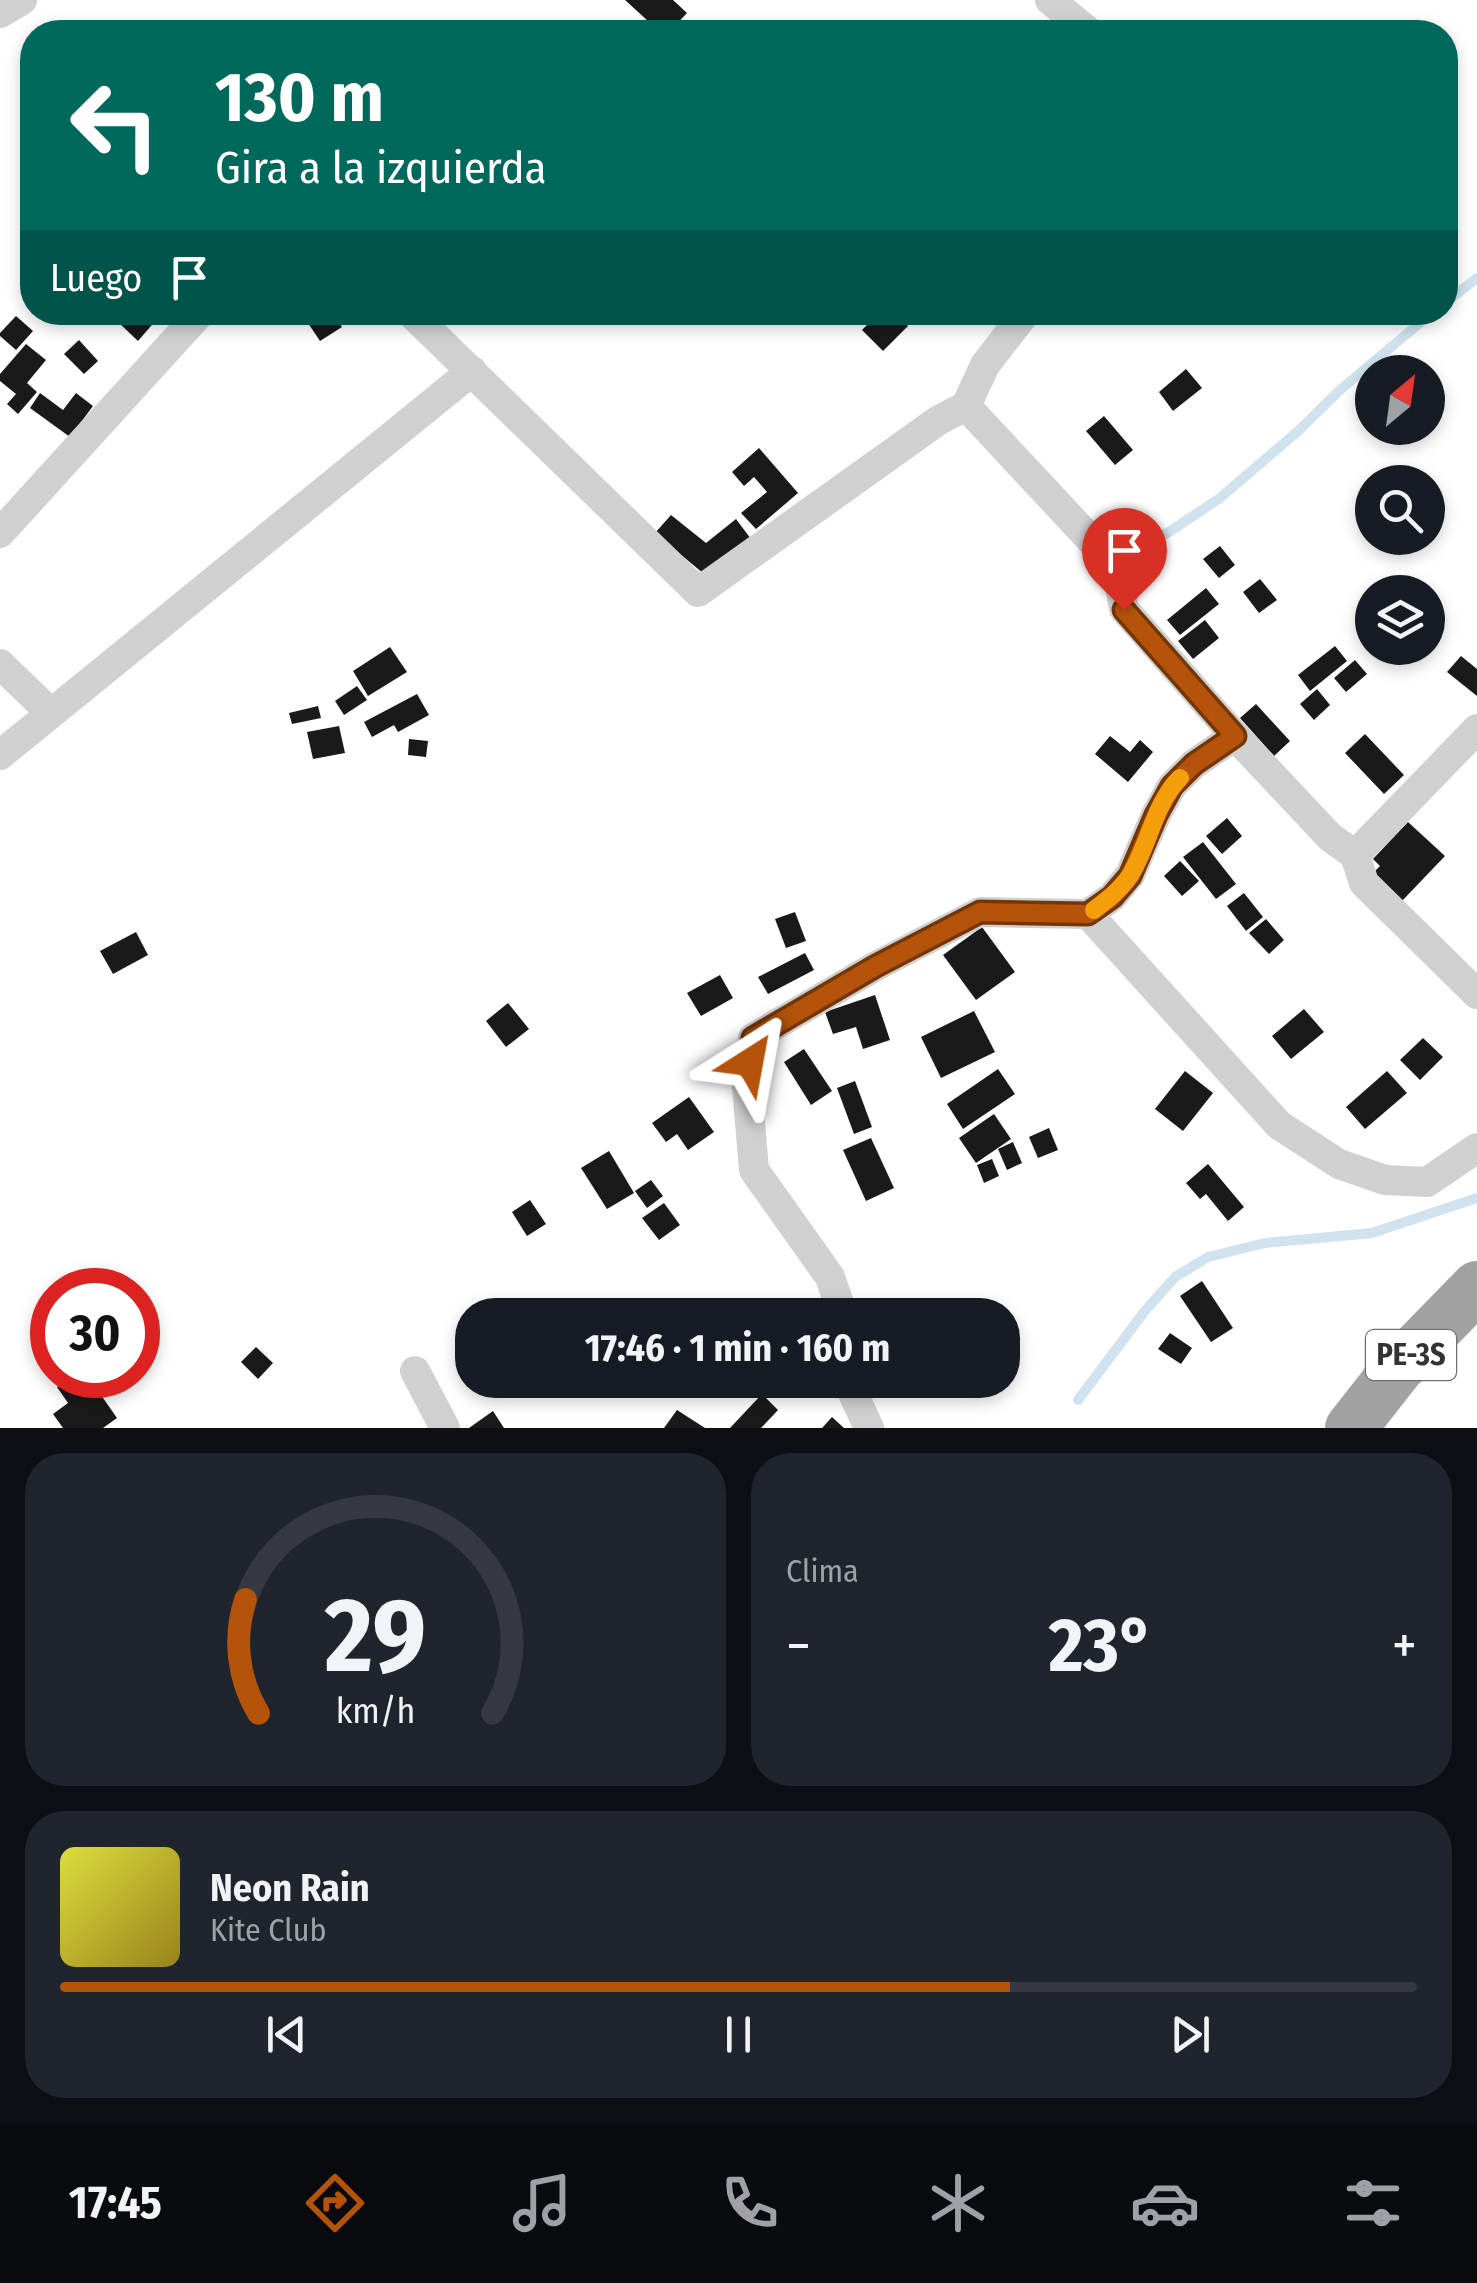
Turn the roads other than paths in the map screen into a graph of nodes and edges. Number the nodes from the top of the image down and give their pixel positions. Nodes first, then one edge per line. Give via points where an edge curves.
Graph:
1 (22, 0) edge
2 (1050, 0) edge
3 (0, 13) edge
4 (1074, 20) edge
5 (189, 325) edge
6 (424, 325) edge
7 (1016, 325) edge
8 (472, 371) junction
9 (966, 406) junction
10 (0, 533) edge
11 (0, 664) edge
12 (51, 713) junction
13 (1477, 729) edge
14 (1235, 736) junction
15 (0, 755) edge
16 (1355, 854) junction
17 (1088, 914) junction
18 (1477, 994) edge
19 (1477, 1148) edge
20 (1477, 1287) edge
21 (837, 1298) edge
22 (415, 1371) dead end
23 (855, 1398) edge
24 (868, 1427) edge
25 (446, 1428) edge
26 (1350, 1428) edge

1 - 3 street
2 - 4 street
5 - 10 street
6 - 8 street
7 - 9 street
8 - 9 street via 698,592
8 - 12 street
9 - 14 street via 1112,561 1124,610
11 - 12 street
12 - 15 street
13 - 16 street
14 - 16 street via 1330,838
14 - 17 street via 1172,786 1130,876
16 - 18 street via 1364,884
17 - 19 street via 1279,1125 1339,1164 1386,1180 1427,1182
17 - 21 street via 980,912 753,1038 747,1086 754,1170 830,1277
20 - 26 highway, PE-3S
22 - 25 street
23 - 24 street

